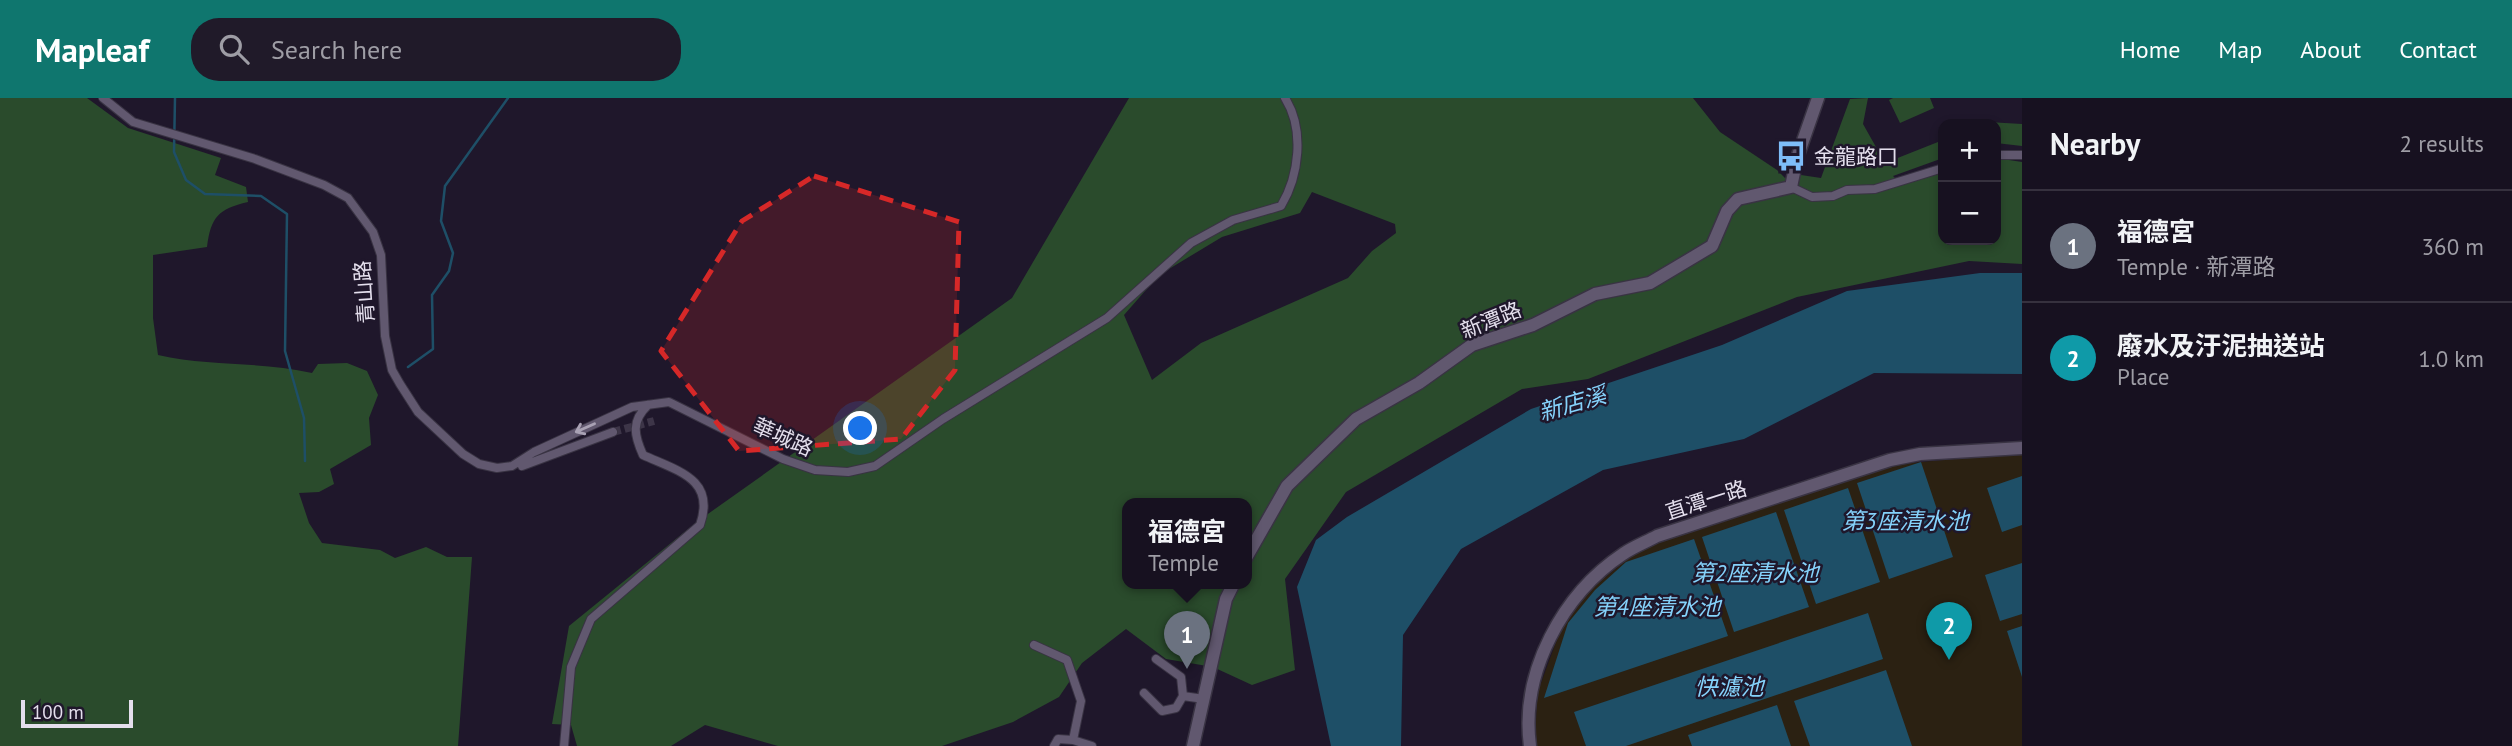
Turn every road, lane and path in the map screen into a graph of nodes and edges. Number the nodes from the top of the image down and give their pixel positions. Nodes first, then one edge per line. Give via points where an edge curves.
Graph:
1 (103, 98) edge
2 (1284, 98) edge
3 (1818, 98) edge
4 (2001, 155) edge
5 (2022, 155) edge
6 (1938, 170) edge
7 (1791, 187) junction
8 (648, 405) junction
9 (613, 432) tunnel mouth
10 (2022, 448) edge
11 (522, 466) dead end
12 (1252, 549) edge
13 (1231, 589) edge
14 (1034, 645) dead end
15 (1156, 659) dead end
16 (1144, 693) dead end
17 (1183, 696) junction
18 (1204, 699) junction
19 (1073, 740) junction
20 (564, 746) edge
21 (1054, 746) edge
22 (1092, 746) edge
23 (1193, 746) edge
24 (1531, 746) edge

8 -> 1 street, 青山路 via 632,407 512,466 479,464 418,412 392,370 385,336 381,255 373,232 348,198 324,185 132,122
2 - 8 street, 華城路 via 1295,134 1297,168 1281,206 1233,220 1191,243 1107,318 875,466 848,472 815,470 760,448 688,409 670,402
3 - 7 street
4 - 5 street
6 - 7 street via 1833,196 1812,197
7 - 12 street, 新潭路 via 1738,199 1727,211 1712,246 1650,283 1595,294 1533,325 1472,345 1419,383 1356,419 1287,486
8 - 20 street via 635,426 643,455 698,485 705,511 700,525 677,547 591,618 571,667
9 - 11 street
10 - 24 street, 直潭一路 via 1890,460 1657,536 1623,553 1585,586 1559,620 1544,650 1530,717
13 - 18 street
14 - 19 street via 1067,660 1081,701
15 - 17 street via 1181,677
16 - 17 street via 1162,711 1176,708
17 - 18 street
18 - 23 street
19 - 21 street via 1058,739
19 - 22 street

